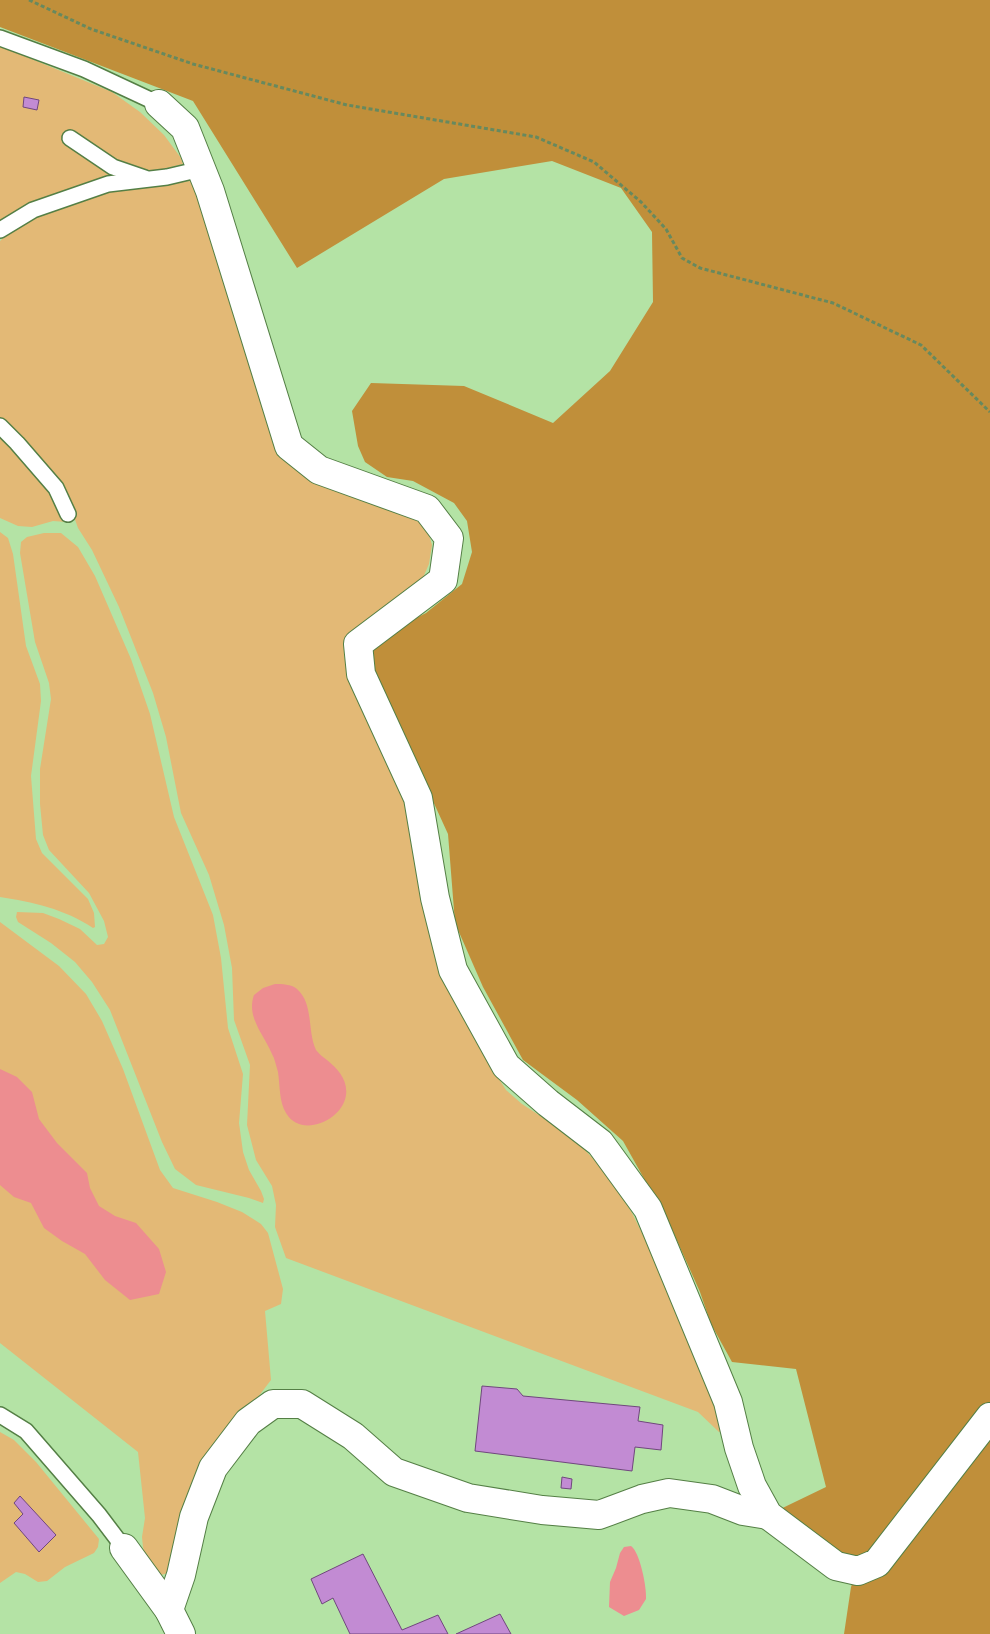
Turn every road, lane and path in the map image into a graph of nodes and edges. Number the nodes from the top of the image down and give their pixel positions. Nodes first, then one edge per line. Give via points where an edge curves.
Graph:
1 (29, 0) edge
2 (0, 38) edge
3 (159, 104) joint
4 (70, 138) dead end
5 (201, 169) junction
6 (149, 180) junction
7 (0, 230) edge
8 (990, 412) edge
9 (0, 426) edge
10 (68, 514) dead end
11 (0, 1415) edge
12 (990, 1416) edge
13 (768, 1515) junction
14 (124, 1548) joint
15 (169, 1610) junction
16 (182, 1634) edge

1 - 8 path via 91,29 203,66 348,105 536,137 594,162 641,202 666,229 682,258 700,268 833,303 921,344
2 - 3 lane via 84,69
3 - 5 street via 185,128
4 - 6 lane via 113,168
5 - 6 lane
5 - 13 street via 289,446 319,470 427,509 449,538 443,580 358,644 361,674 418,798 435,898 453,970 506,1066 600,1143 648,1209 728,1402 752,1486
6 - 7 lane via 108,184 33,210
9 - 10 lane via 56,488
11 - 14 lane via 26,1431
12 - 13 street via 877,1563 858,1571 836,1566
13 - 15 street via 669,1493 600,1515 468,1498 394,1472 353,1436 302,1404 273,1404 248,1422 213,1468 194,1517 181,1575
14 - 15 street
15 - 16 street

